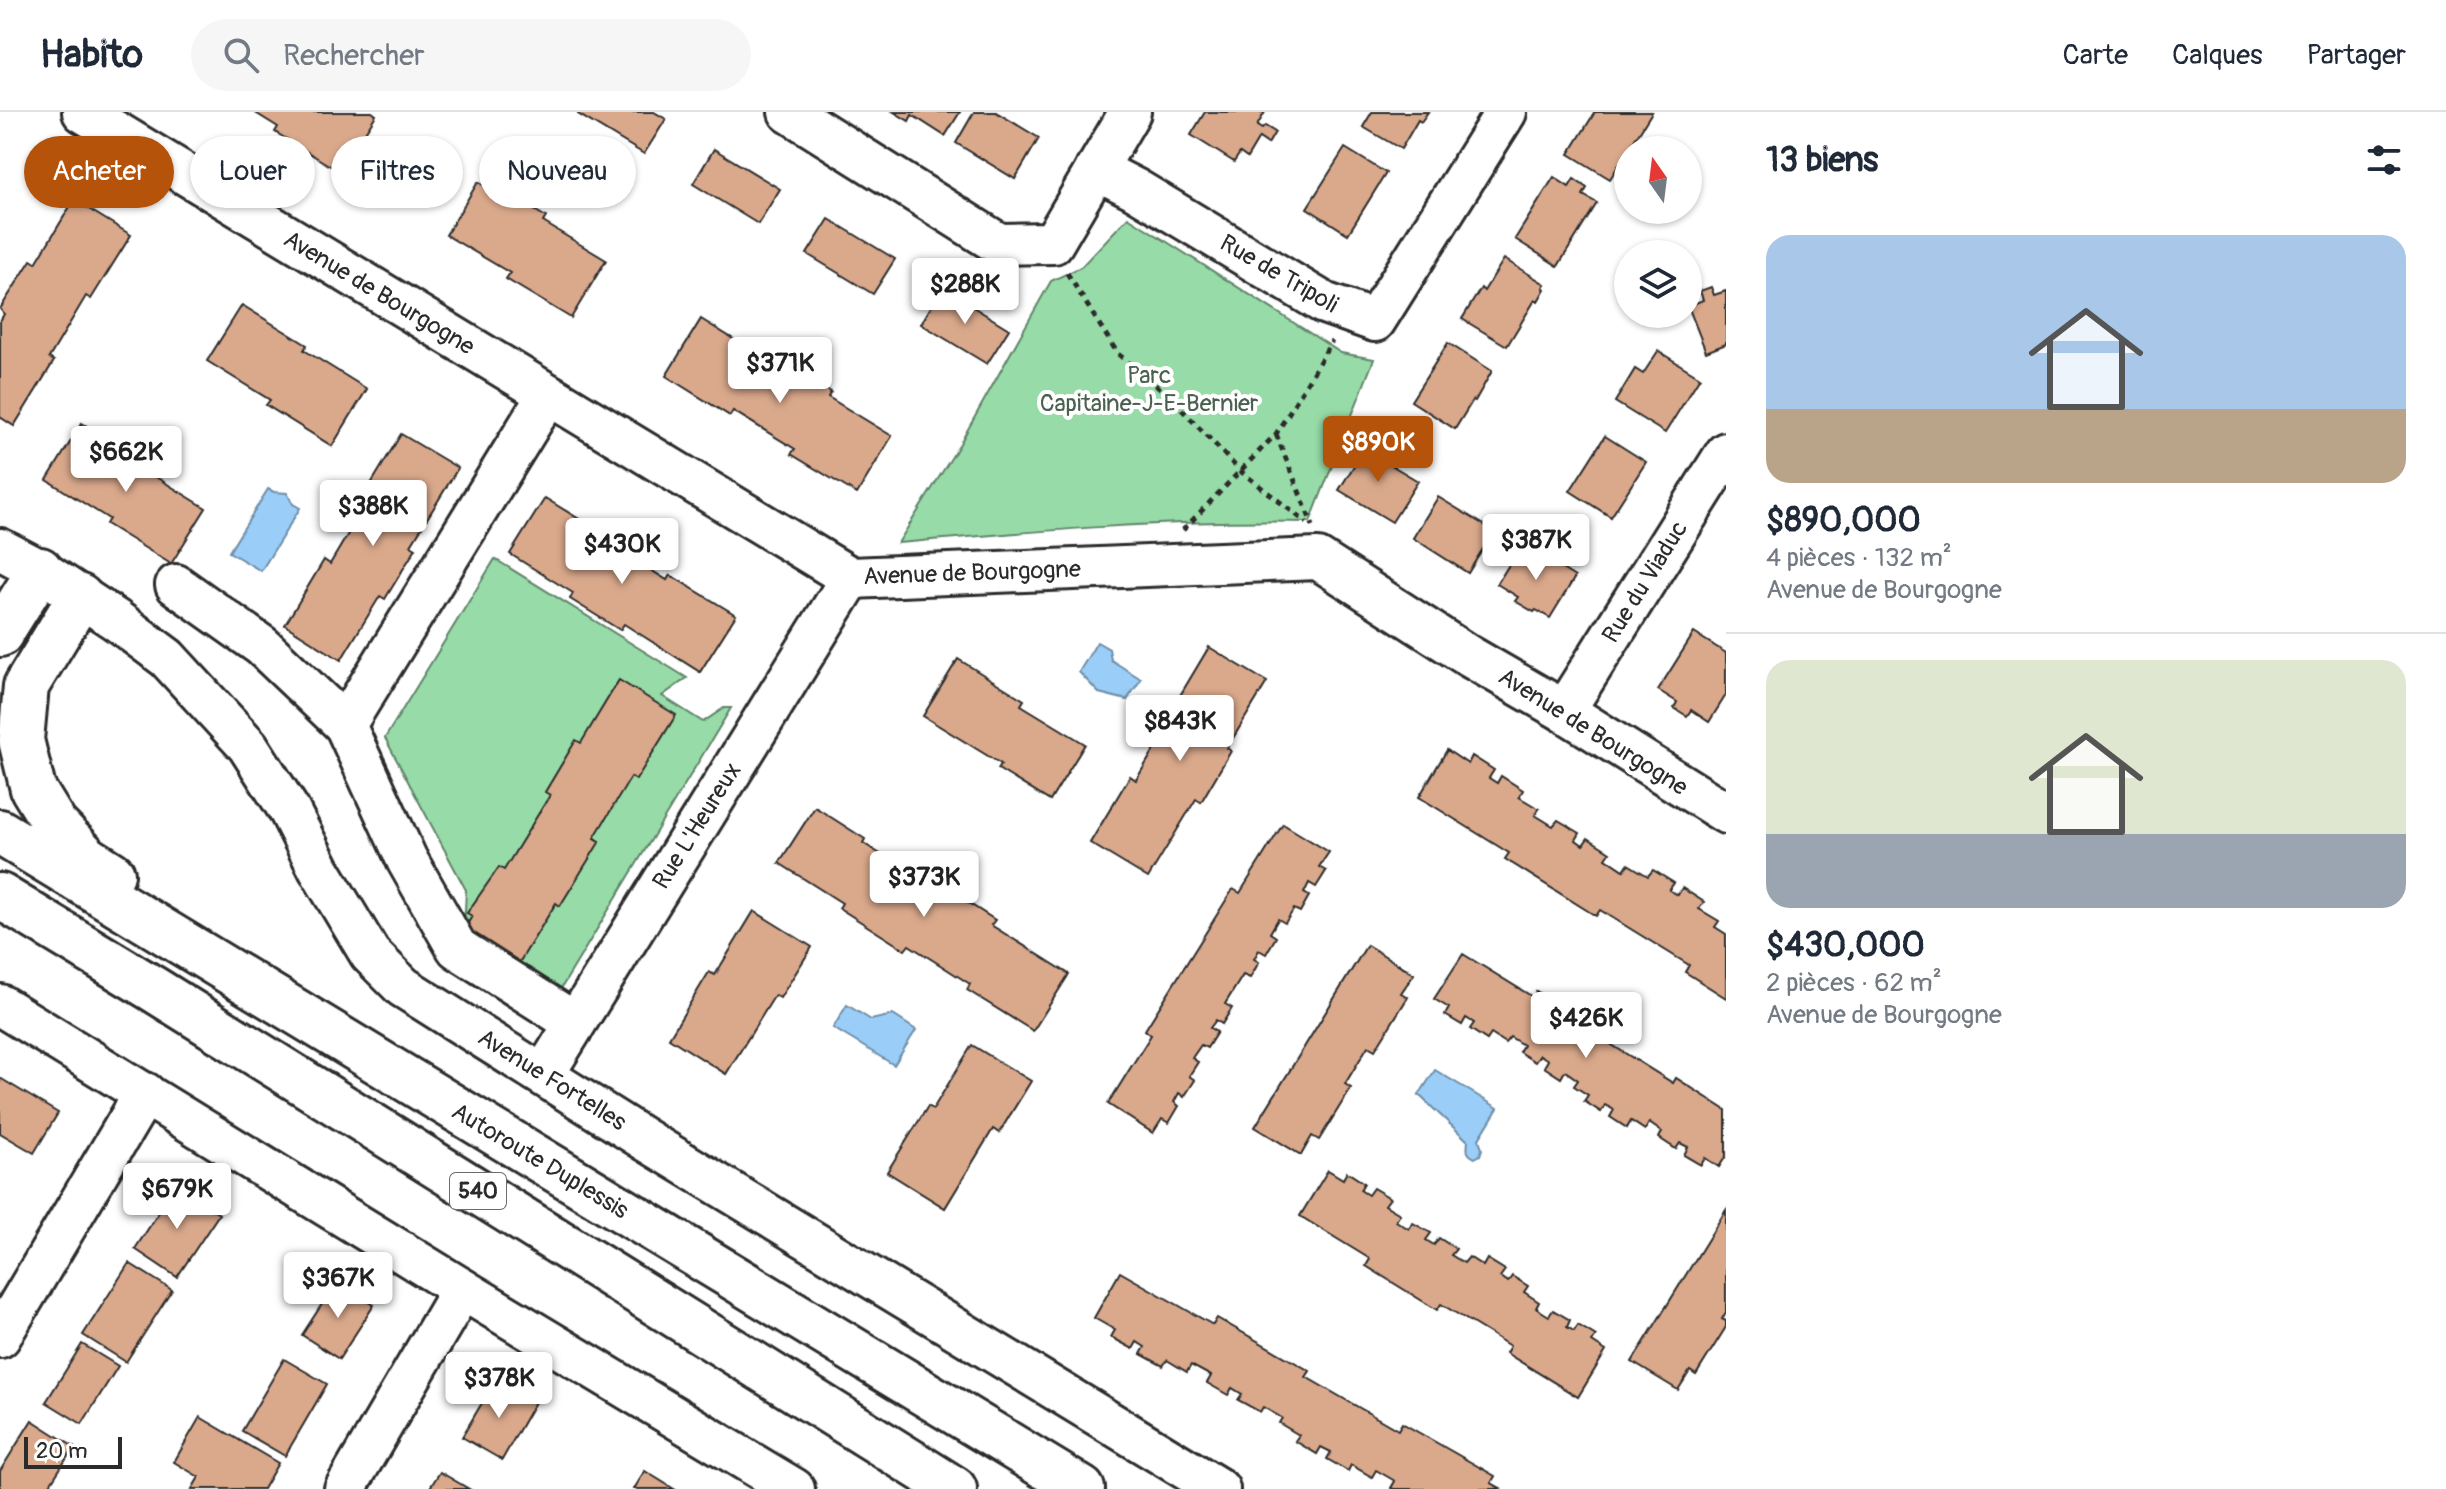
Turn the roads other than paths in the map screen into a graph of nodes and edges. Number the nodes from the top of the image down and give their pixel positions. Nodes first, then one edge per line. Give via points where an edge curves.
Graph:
1 (83, 112) edge
2 (789, 112) edge
3 (1130, 112) edge
4 (1506, 112) edge
5 (1096, 169) junction
6 (548, 395) junction
7 (1726, 453) edge
8 (0, 549) edge
9 (40, 570) junction
10 (851, 578) junction
11 (176, 585) dead end
12 (80, 597) junction
13 (0, 634) edge
14 (1564, 711) junction
15 (345, 725) junction
16 (1726, 813) edge
17 (0, 832) edge
18 (0, 896) edge
19 (216, 964) junction
20 (0, 1005) edge
21 (575, 1023) junction
22 (544, 1074) junction
23 (145, 1093) junction
24 (462, 1289) junction
25 (0, 1337) edge
26 (775, 1484) edge
27 (345, 1489) edge
28 (954, 1489) edge
29 (1082, 1489) edge
30 (1219, 1489) edge

1 - 6 street, Avenue de Bourgogne
2 - 5 street via 999,244 1053,243
3 - 5 street
4 - 5 street, Rue de Tripoli via 1375,321 1324,303
6 - 10 street, Avenue de Bourgogne
6 - 15 street
7 - 14 street, Rue du Viaduc
8 - 9 street, Avenue Fortelles
9 - 12 street, Avenue Fortelles
9 - 13 highway
10 - 14 street, Avenue de Bourgogne via 1318,559
10 - 21 street, Rue L'Heureux
11 - 15 street via 262,646
12 - 19 highway via 26,686 21,740 33,789 55,825 87,858 157,903
12 - 22 street, Avenue Fortelles via 167,658 248,746 370,954 403,987
14 - 16 street, Avenue de Bourgogne
15 - 21 street via 407,860 457,948
17 - 19 highway, Autoroute Duplessis / 540
18 - 28 highway, 540
19 - 29 highway, Autoroute Duplessis / 540
20 - 23 street
21 - 22 street, Rue L'Heureux
22 - 30 street, Avenue Fortelles
23 - 24 street
23 - 25 street
24 - 26 street
24 - 27 street

